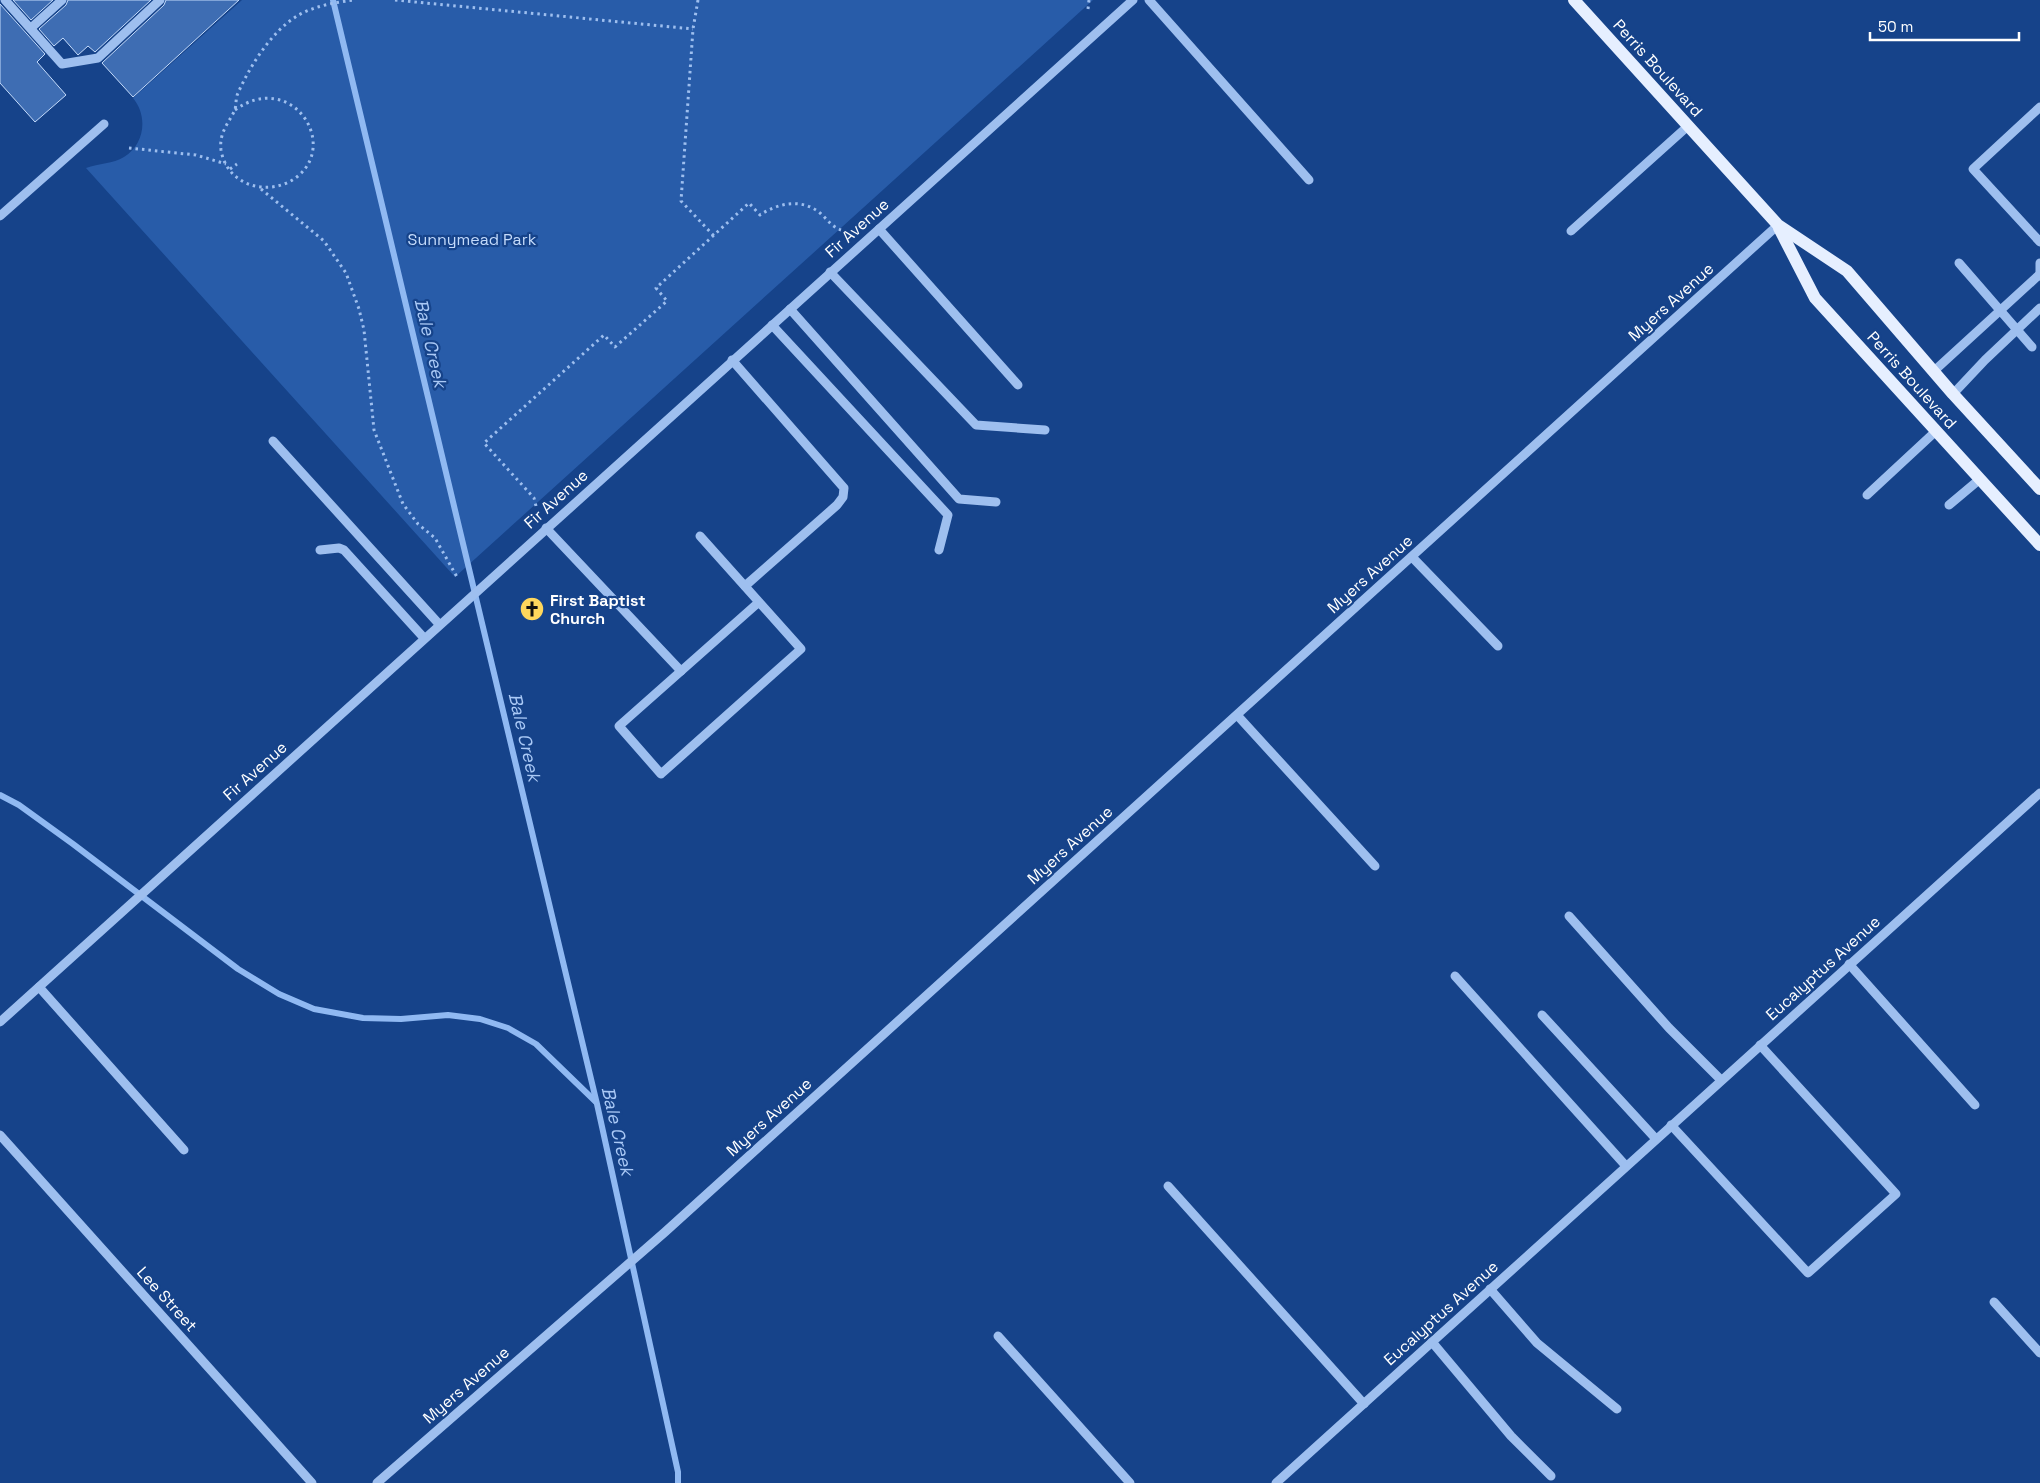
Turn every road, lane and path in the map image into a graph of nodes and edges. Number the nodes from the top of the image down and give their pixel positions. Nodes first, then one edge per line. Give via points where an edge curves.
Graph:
1 (6, 0) edge
2 (62, 0) edge
3 (160, 0) edge
4 (355, 0) edge
5 (395, 0) edge
6 (698, 0) edge
7 (1089, 0) edge
8 (1133, 0) edge
9 (1149, 0) edge
10 (1574, 0) edge
11 (1088, 8) dead end
12 (31, 28) junction
13 (693, 29) junction
14 (2040, 107) edge
15 (235, 110) junction
16 (104, 124) dead end
17 (1688, 126) junction
18 (129, 148) dead end
19 (226, 164) junction
20 (237, 164) dead end
21 (230, 169) junction
22 (1309, 180) dead end
23 (260, 188) junction
24 (0, 216) edge
25 (1778, 225) junction
26 (879, 228) junction
27 (842, 230) dead end
28 (1571, 230) dead end
29 (714, 236) junction
30 (2040, 242) edge
31 (2040, 263) edge
32 (1959, 264) dead end
33 (830, 272) junction
34 (2040, 275) edge
35 (2040, 308) edge
36 (790, 309) junction
37 (2000, 310) junction
38 (772, 325) junction
39 (2017, 329) junction
40 (2032, 346) dead end
41 (732, 360) junction
42 (1934, 371) junction
43 (1018, 385) dead end
44 (1953, 394) junction
45 (1045, 430) dead end
46 (1936, 431) junction
47 (273, 441) dead end
48 (1980, 479) junction
49 (2040, 489) edge
50 (1867, 495) dead end
51 (996, 502) dead end
52 (1949, 505) dead end
53 (536, 506) dead end
54 (546, 528) junction
55 (700, 536) dead end
56 (2040, 545) edge
57 (320, 550) dead end
58 (939, 550) dead end
59 (1412, 556) junction
60 (457, 577) dead end
61 (745, 586) junction
62 (759, 602) junction
63 (439, 624) junction
64 (424, 638) junction
65 (1498, 646) dead end
66 (681, 671) junction
67 (1237, 715) junction
68 (2040, 793) edge
69 (1375, 866) dead end
70 (1569, 916) dead end
71 (1850, 964) junction
72 (1455, 976) dead end
73 (39, 987) junction
74 (1542, 1015) dead end
75 (0, 1022) edge
76 (1760, 1045) junction
77 (1722, 1080) junction
78 (1975, 1105) dead end
79 (1672, 1125) junction
80 (0, 1135) edge
81 (1656, 1139) junction
82 (184, 1150) dead end
83 (1626, 1166) junction
84 (1168, 1186) dead end
85 (1490, 1288) junction
86 (1994, 1302) dead end
87 (998, 1336) dead end
88 (1432, 1342) junction
89 (2040, 1353) edge
90 (1364, 1404) junction
91 (1617, 1409) dead end
92 (1551, 1476) dead end
93 (312, 1483) edge
94 (377, 1483) edge
95 (1130, 1483) edge
96 (1276, 1483) edge

1 - 12 street
2 - 12 street
3 - 12 street via 98,58 62,64
4 - 15 path via 307,12 287,24 269,43 248,74 236,96
5 - 13 path
6 - 13 path
7 - 11 path
8 - 26 street, Fir Avenue
9 - 22 street
10 - 17 main road, Perris Boulevard
13 - 29 path via 681,201
14 - 30 street via 1973,169
15 - 19 path via 226,122 222,136
15 - 23 path via 260,98 288,102 299,110 312,135 308,163 300,174 275,188
16 - 24 street
17 - 25 main road, Perris Boulevard
17 - 28 street
18 - 19 path via 196,155
19 - 21 path
20 - 21 path
21 - 23 path via 246,184
23 - 60 path via 324,241 346,273 360,309 364,330 374,430 404,504 418,524 435,538
25 - 42 main road, Perris Boulevard via 1847,272
25 - 46 main road, Perris Boulevard via 1815,298
25 - 59 street, Myers Avenue
26 - 33 street, Fir Avenue
26 - 43 street
27 - 29 path via 805,206 784,204 760,215 749,203
29 - 53 path via 656,288 667,301 615,347 604,335 484,443 534,498
31 - 34 street
32 - 37 street
33 - 36 street, Fir Avenue
33 - 45 street via 976,425
34 - 37 street
35 - 39 street
36 - 38 street, Fir Avenue
36 - 51 street via 960,499
37 - 39 street
37 - 42 street
38 - 41 street, Fir Avenue
38 - 58 street via 948,515
39 - 40 street
39 - 44 street
41 - 54 street, Fir Avenue
41 - 61 street via 844,488 843,497 837,504
42 - 44 main road, Perris Boulevard
44 - 49 main road, Perris Boulevard
46 - 48 main road, Perris Boulevard
46 - 50 street
47 - 63 street
48 - 52 street
48 - 56 main road, Perris Boulevard
54 - 63 street, Fir Avenue
54 - 66 street
55 - 61 street
57 - 64 street via 344,550
59 - 65 street
59 - 67 street, Myers Avenue
61 - 62 street
62 - 66 street
62 - 66 street via 801,649 661,774 619,726
63 - 64 street, Fir Avenue
64 - 73 street, Fir Avenue
67 - 69 street
67 - 94 street, Myers Avenue via 665,1232
68 - 71 street, Eucalyptus Avenue
70 - 77 street via 1669,1028
71 - 76 street, Eucalyptus Avenue
71 - 78 street
72 - 83 street
73 - 75 street, Fir Avenue
73 - 82 street
74 - 81 street
76 - 77 street, Eucalyptus Avenue
76 - 79 street via 1896,1194 1882,1207 1808,1273
77 - 79 street, Eucalyptus Avenue
79 - 81 street, Eucalyptus Avenue
80 - 93 street, Lee Street
81 - 83 street, Eucalyptus Avenue
83 - 85 street, Eucalyptus Avenue
84 - 90 street
85 - 88 street, Eucalyptus Avenue
85 - 91 street via 1537,1342
86 - 89 street
87 - 95 street
88 - 90 street, Eucalyptus Avenue
88 - 92 street via 1511,1436
90 - 96 street, Eucalyptus Avenue

